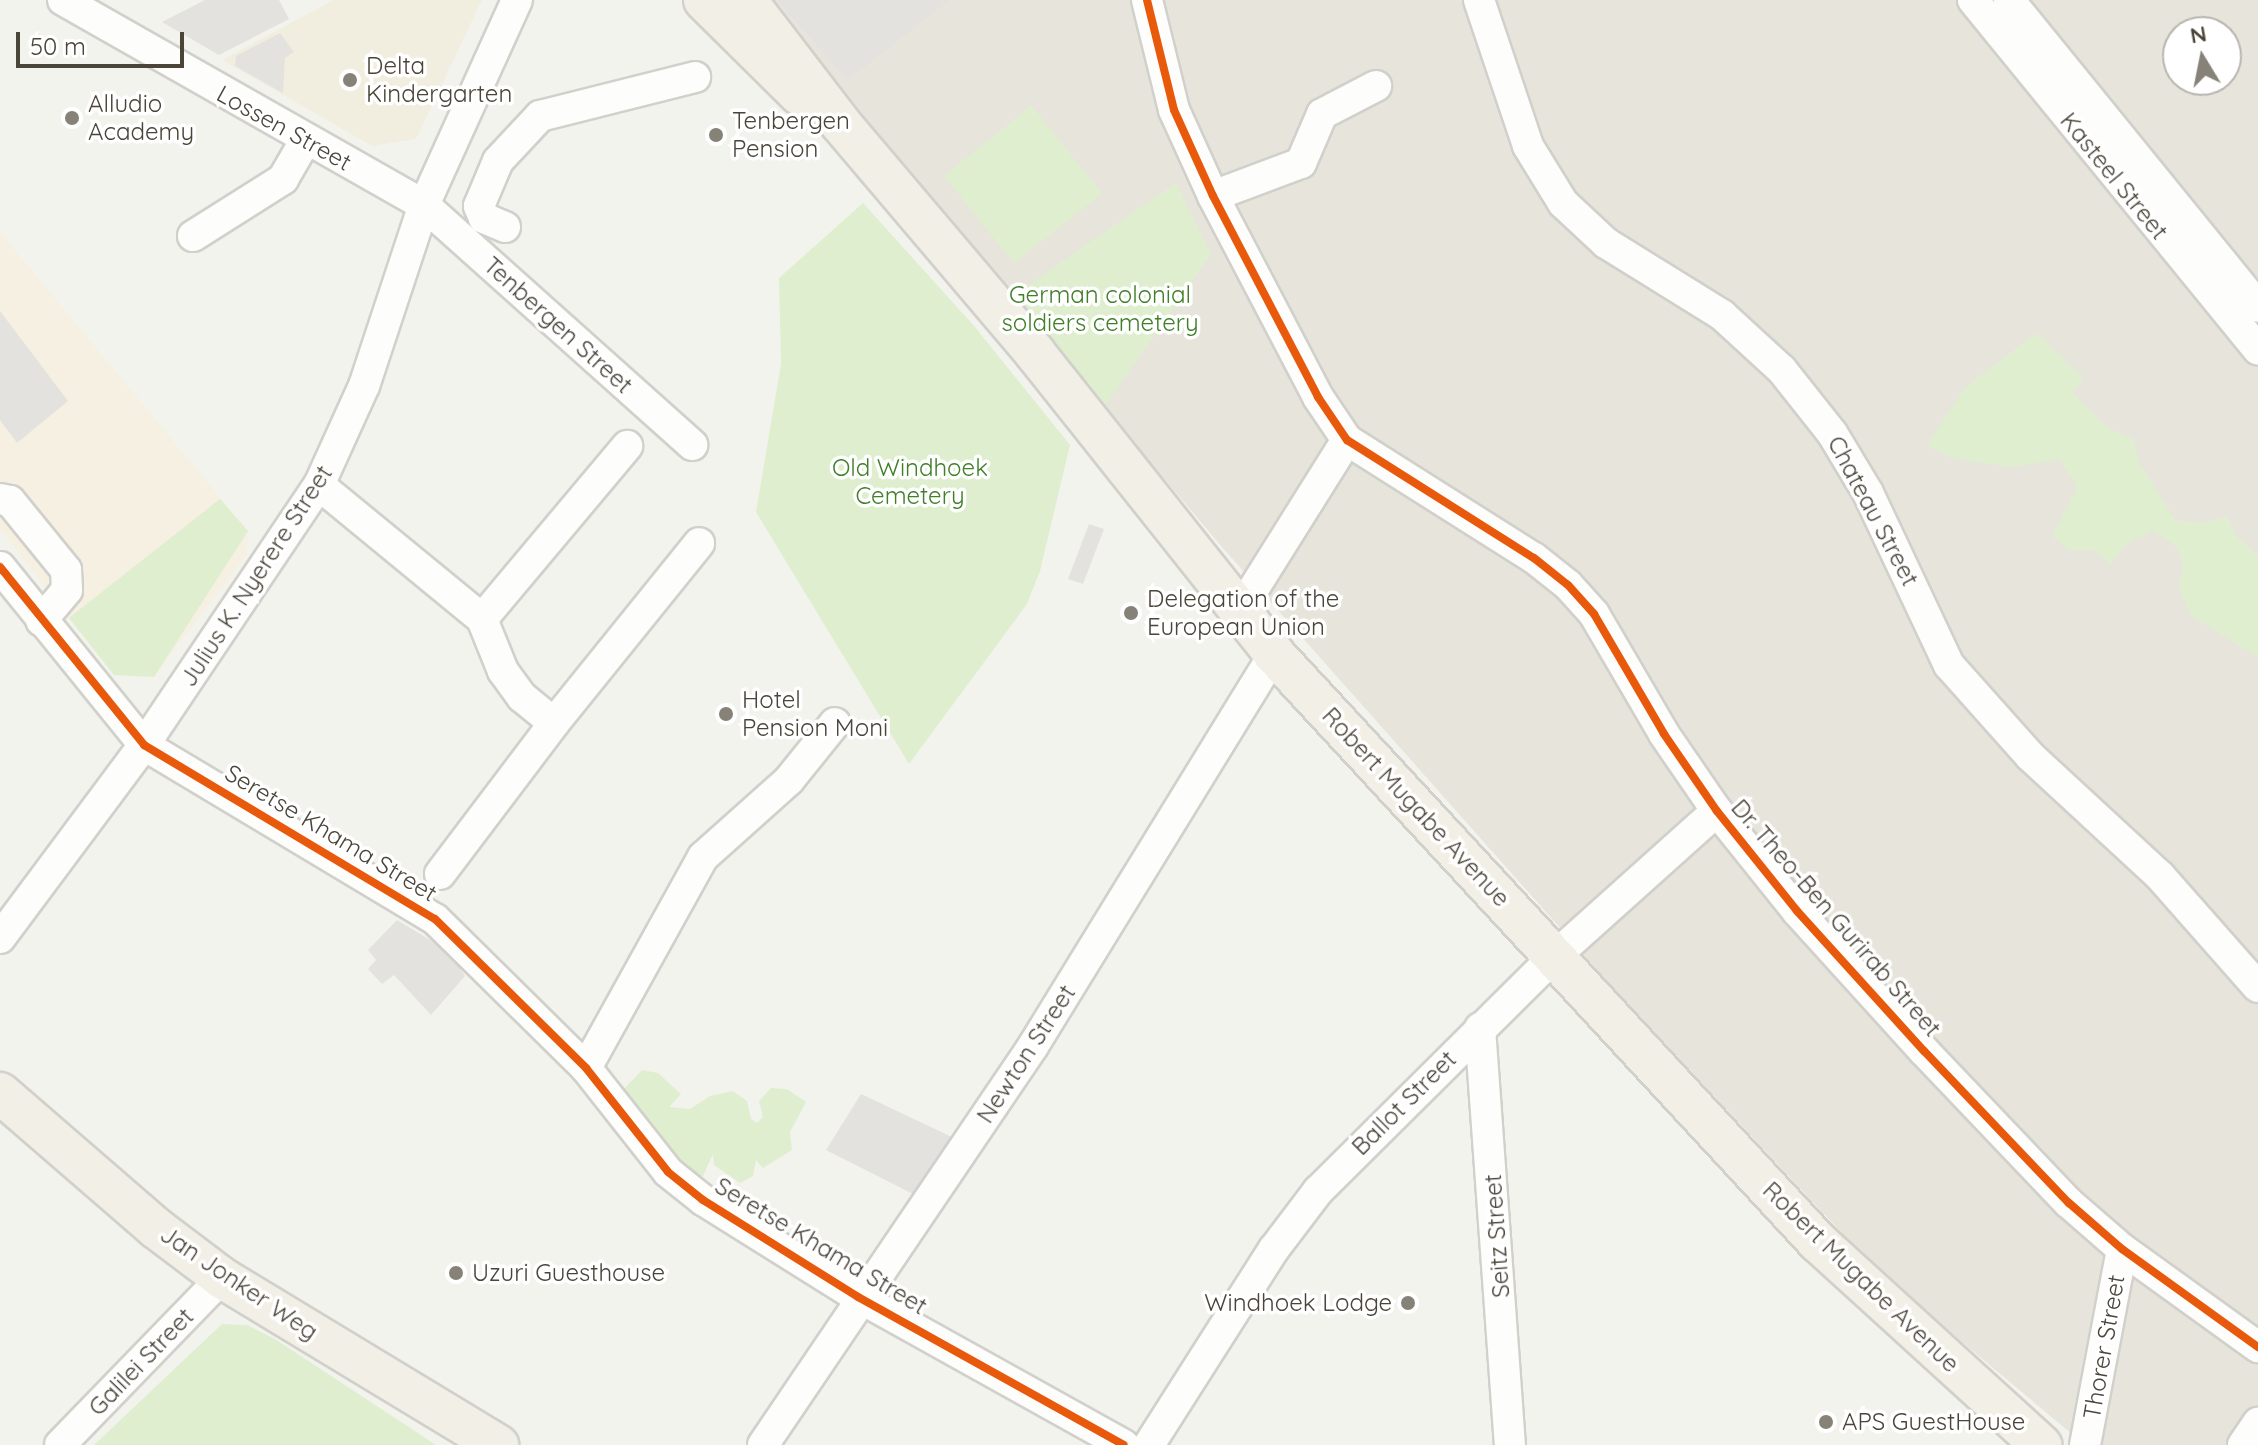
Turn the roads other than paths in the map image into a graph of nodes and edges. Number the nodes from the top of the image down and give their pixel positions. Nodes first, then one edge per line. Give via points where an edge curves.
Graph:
1 (63, 0) edge
2 (517, 0) edge
3 (704, 0) edge
4 (746, 0) edge
5 (1147, 0) edge
6 (1479, 0) edge
7 (1973, 0) edge
8 (2009, 0) edge
9 (695, 77) dead end
10 (1376, 86) dead end
11 (841, 124) junction
12 (305, 141) junction
13 (1213, 196) junction
14 (424, 205) junction
15 (193, 236) dead end
16 (490, 265) junction
17 (2258, 306) edge
18 (2258, 350) edge
19 (1347, 440) junction
20 (692, 445) dead end
21 (627, 446) dead end
22 (319, 485) junction
23 (0, 499) edge
24 (699, 543) dead end
25 (0, 567) edge
26 (1239, 612) junction
27 (482, 619) junction
28 (41, 621) junction
29 (1274, 654) junction
30 (554, 723) junction
31 (835, 723) dead end
32 (144, 745) junction
33 (1717, 811) junction
34 (440, 874) dead end
35 (0, 938) edge
36 (1554, 957) junction
37 (2258, 987) edge
38 (1480, 1028) junction
39 (586, 1068) junction
40 (0, 1093) edge
41 (2122, 1249) junction
42 (222, 1278) junction
43 (858, 1297) junction
44 (2258, 1347) edge
45 (2258, 1423) edge
46 (60, 1445) edge
47 (498, 1445) edge
48 (763, 1445) edge
49 (1124, 1445) edge
50 (1149, 1445) edge
51 (1510, 1445) edge
52 (2041, 1445) edge
53 (2085, 1445) edge
54 (2243, 1445) edge

1 - 12 street, Lossen Street
2 - 14 street, Julius K. Nyerere Street
3 - 11 main road, Robert Mugabe Avenue via 802,97
4 - 11 main road, Robert Mugabe Avenue
5 - 13 street, Dr. Theo-Ben Gurirab Street via 1174,110
6 - 37 street, Chateau Street via 1528,146 1563,203 1606,243 1722,315 1782,370 1832,433 1868,493 1949,665 2030,756 2160,876
7 - 18 street, Kasteel Street
8 - 17 street, Kasteel Street
9 - 16 street via 540,116 498,161 479,206 484,218 507,221
10 - 13 street via 1322,114 1301,163
11 - 26 main road, Robert Mugabe Avenue via 1035,353
12 - 14 street, Lossen Street
12 - 15 street via 283,179
13 - 19 street, Dr. Theo-Ben Gurirab Street via 1318,397
14 - 16 street, Tenbergen Street
14 - 22 street, Julius K. Nyerere Street via 364,386
16 - 20 street, Tenbergen Street
19 - 26 street
19 - 33 street, Dr. Theo-Ben Gurirab Street via 1568,585 1594,614 1664,734
21 - 27 street
22 - 27 street
22 - 32 street, Julius K. Nyerere Street
23 - 28 street via 10,501 66,570 67,590
24 - 30 street
25 - 28 street, Seretse Khama Street
26 - 29 main road, Robert Mugabe Avenue
27 - 30 street via 503,671 522,697
28 - 32 street, Seretse Khama Street
29 - 36 main road, Robert Mugabe Avenue
29 - 43 street, Newton Street via 1033,1046
30 - 34 street
31 - 39 street via 789,780 703,857
32 - 35 street, Julius K. Nyerere Street
32 - 39 street, Seretse Khama Street via 435,919
33 - 36 street, Ballot Street
33 - 41 street, Dr. Theo-Ben Gurirab Street via 1797,911 1934,1061 2069,1203
36 - 38 street, Ballot Street
36 - 52 main road, Robert Mugabe Avenue via 1818,1242
38 - 50 street, Ballot Street via 1354,1152 1297,1217
38 - 51 street, Seitz Street
39 - 43 street, Seretse Khama Street via 668,1172 727,1217
40 - 42 main road, Jan Jonker Weg
41 - 44 street, Dr. Theo-Ben Gurirab Street
41 - 53 street, Thorer Street
42 - 46 street, Galilei Street
42 - 47 main road, Jan Jonker Weg
43 - 48 street, Newton Street
43 - 49 street, Seretse Khama Street
45 - 54 street

